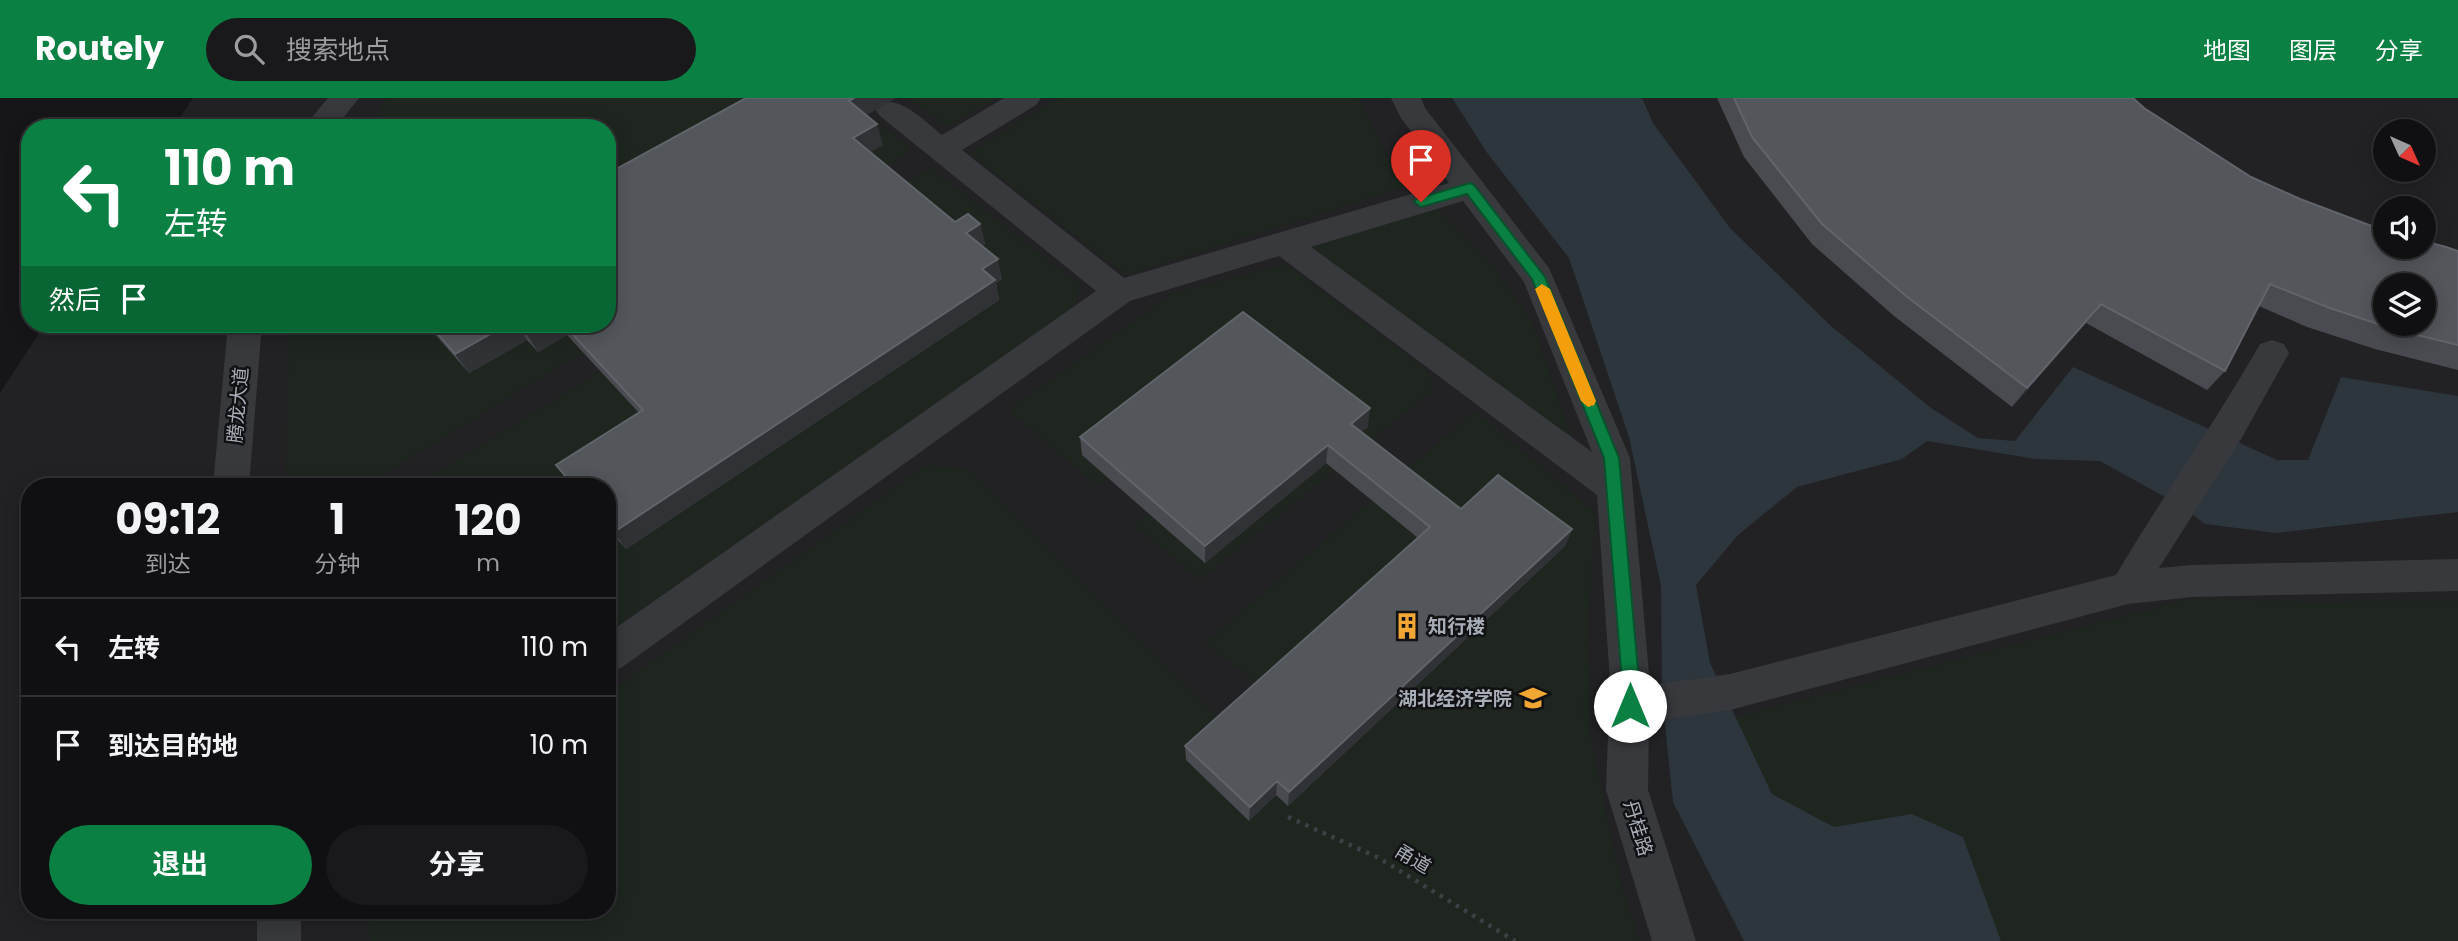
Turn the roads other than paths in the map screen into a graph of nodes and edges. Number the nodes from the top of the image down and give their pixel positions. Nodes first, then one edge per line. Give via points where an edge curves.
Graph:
1 (344, 98) edge
2 (1026, 98) edge
3 (1406, 98) edge
4 (890, 109) dead end
5 (326, 119) edge
6 (940, 150) junction
7 (1470, 188) junction
8 (1283, 243) junction
9 (1119, 292) junction
10 (244, 333) edge
11 (2272, 353) dead end
12 (232, 478) edge
13 (1614, 488) junction
14 (2458, 575) edge
15 (2128, 588) junction
16 (616, 650) edge
17 (1633, 706) junction
18 (279, 919) edge
19 (279, 941) edge
20 (1674, 941) edge

1 - 5 street
2 - 6 street
3 - 7 street, 丹桂路
4 - 6 street
6 - 9 street
7 - 8 street
7 - 13 street, 丹桂路 via 1538,277 1612,458
8 - 9 street
8 - 13 street
9 - 16 street
10 - 12 street, 腾龙大道
11 - 15 street
13 - 17 street, 丹桂路
14 - 15 street via 2192,581
15 - 17 street via 1730,692
17 - 20 street, 丹桂路 via 1627,790
18 - 19 street

